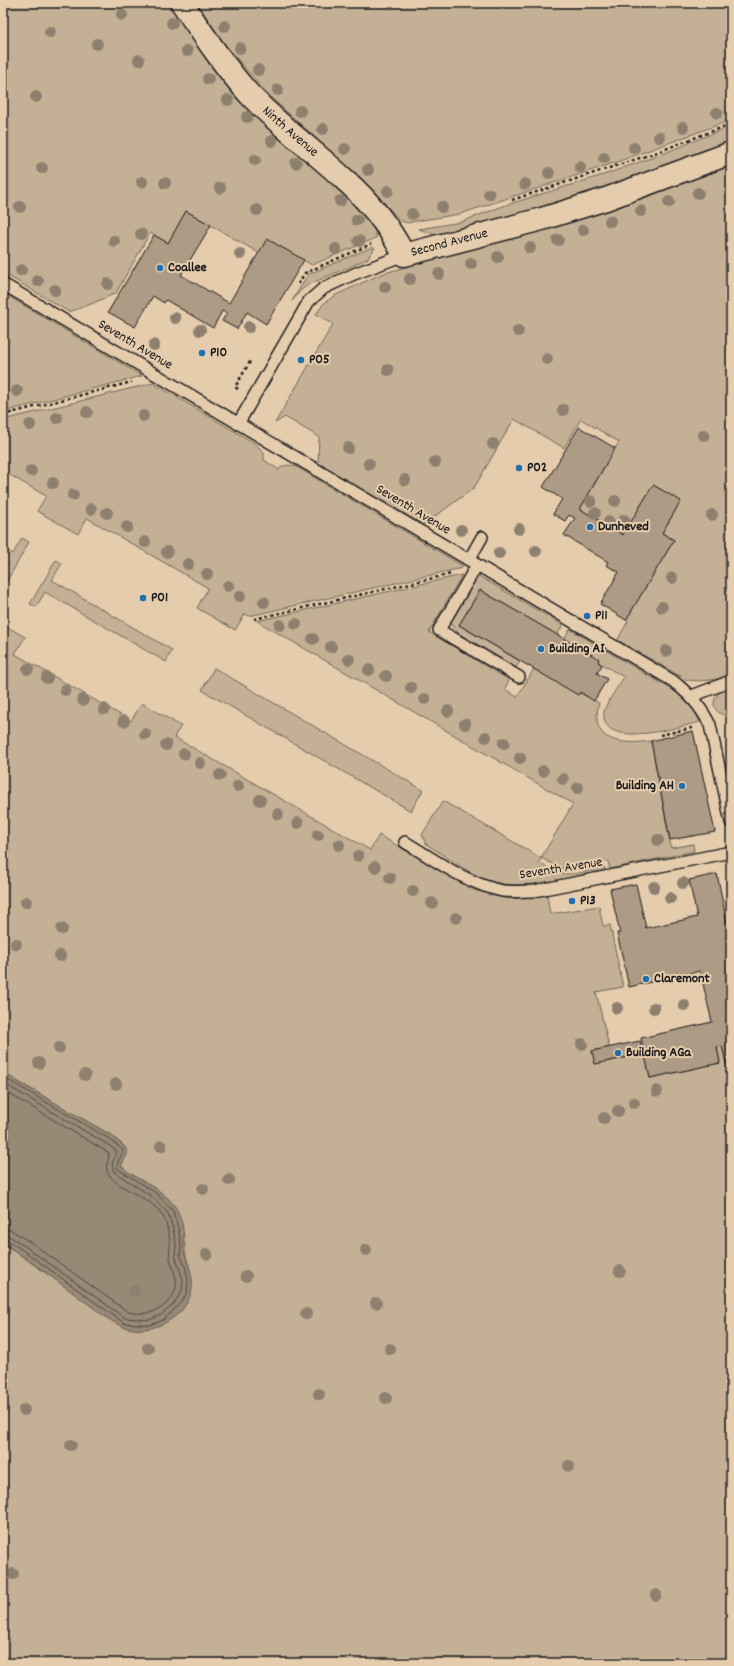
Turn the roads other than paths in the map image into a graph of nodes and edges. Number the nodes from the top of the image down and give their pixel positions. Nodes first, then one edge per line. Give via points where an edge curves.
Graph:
1 (182, 3) edge
2 (731, 153) edge
3 (404, 255) junction
4 (3, 284) edge
5 (238, 424) junction
6 (482, 537) dead end
7 (473, 563) junction
8 (519, 677) dead end
9 (731, 681) edge
10 (692, 696) junction
11 (731, 822) edge
12 (405, 842) dead end
13 (731, 852) edge

1 - 3 street, Ninth Avenue via 249,94 345,179 393,234
2 - 3 street, Second Avenue via 606,199 542,219
3 - 5 lane, Second Avenue via 324,288 309,300
4 - 5 lane, Seventh Avenue
5 - 7 lane, Seventh Avenue
6 - 7 lane
7 - 8 lane via 438,630
7 - 10 lane, Seventh Avenue via 673,682
9 - 10 lane
10 - 11 lane, Seventh Avenue via 710,725
12 - 13 lane, Seventh Avenue via 472,881 518,892

